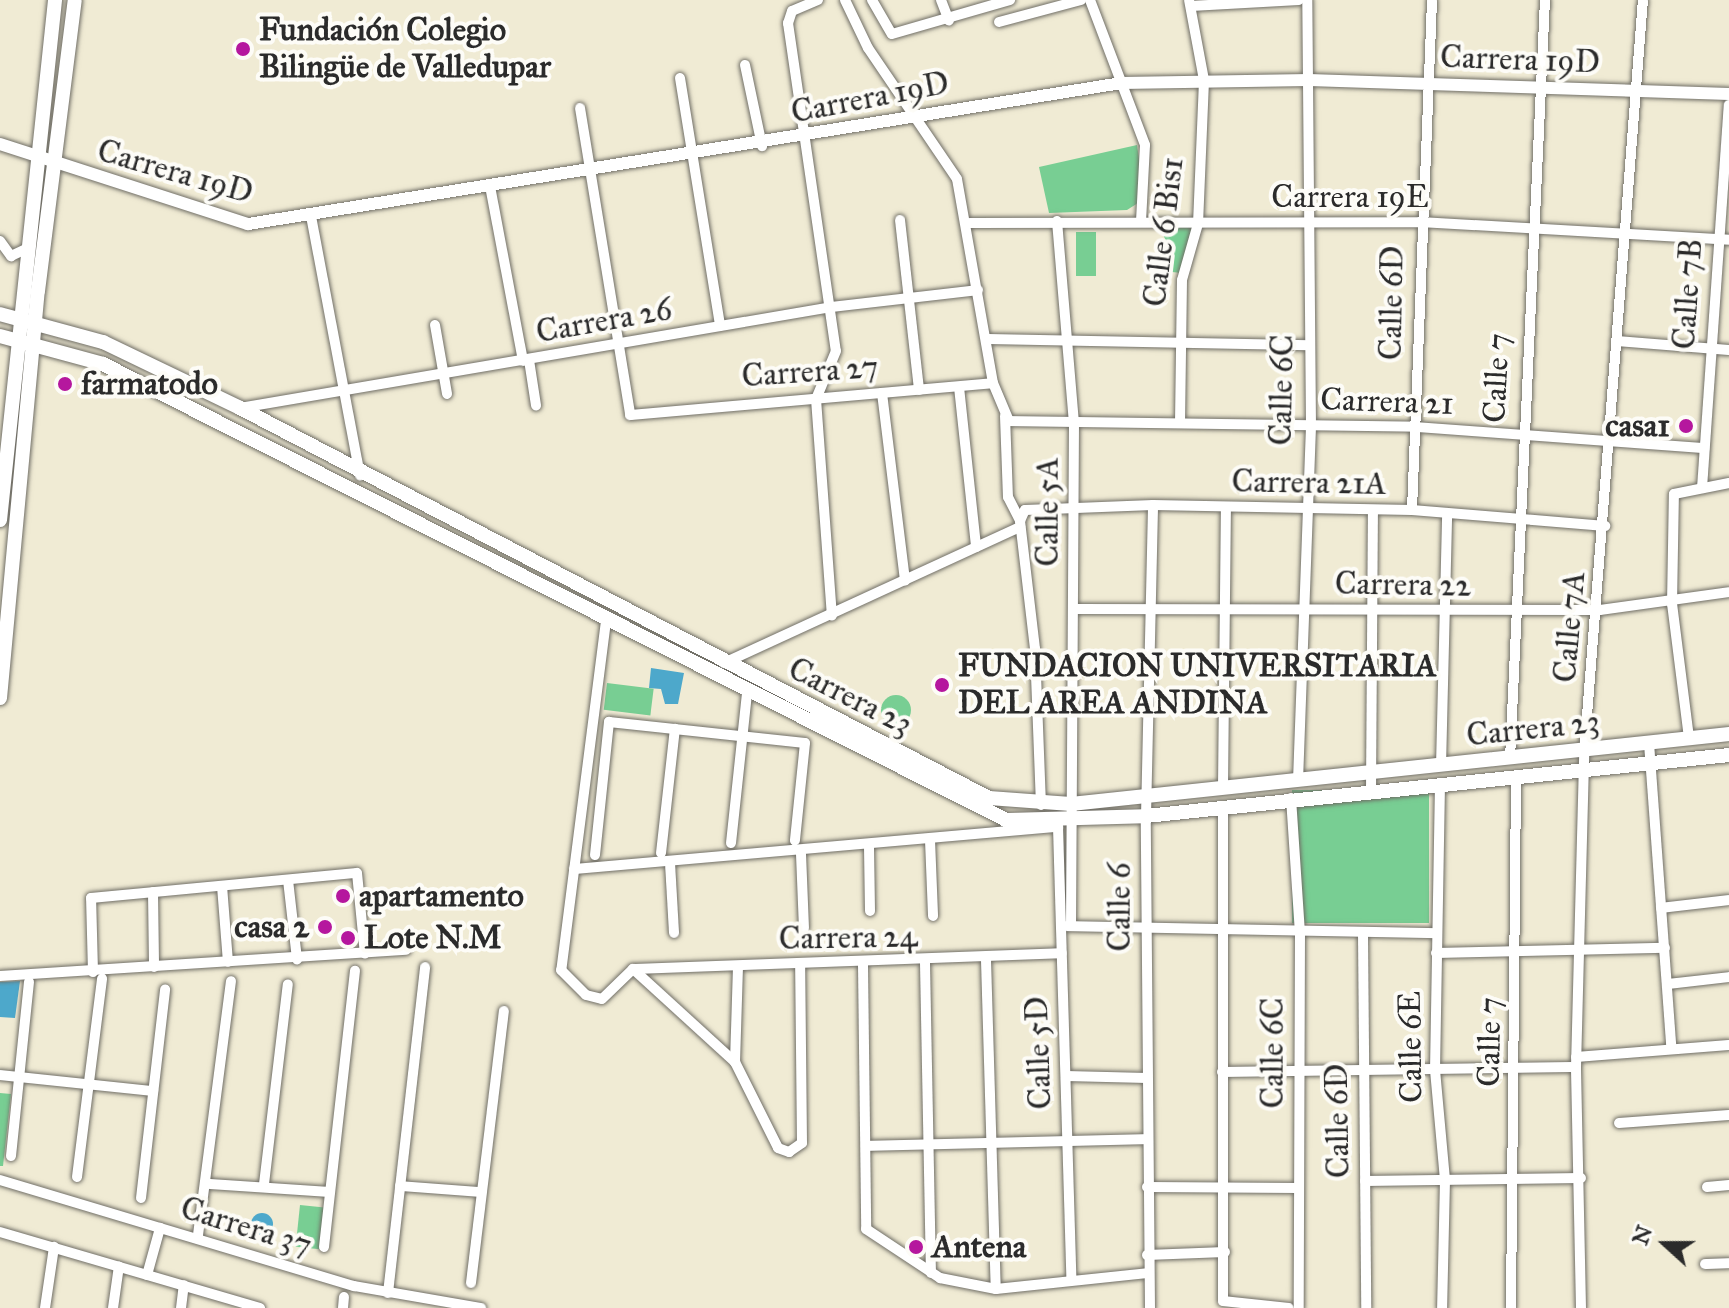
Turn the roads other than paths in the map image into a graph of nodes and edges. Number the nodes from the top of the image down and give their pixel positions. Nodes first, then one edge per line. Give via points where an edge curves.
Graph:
1 (55, 0) edge
2 (75, 0) edge
3 (818, 0) edge
4 (845, 0) edge
5 (872, 0) edge
6 (941, 0) edge
7 (1010, 0) edge
8 (1081, 0) edge
9 (1090, 0) edge
10 (1299, 0) edge
11 (1307, 0) edge
12 (1432, 0) edge
13 (1545, 0) edge
14 (1643, 0) edge
15 (1190, 3) edge
16 (949, 21) junction
17 (999, 22) dead end
18 (745, 65) dead end
19 (680, 78) dead end
20 (1204, 80) junction
21 (1309, 80) junction
22 (1121, 83) junction
23 (1428, 83) junction
24 (1540, 84) junction
25 (1636, 89) junction
26 (1729, 94) edge
27 (1729, 105) edge
28 (580, 108) dead end
29 (914, 114) junction
30 (808, 137) junction
31 (0, 144) edge
32 (762, 146) junction
33 (693, 154) junction
34 (36, 157) junction
35 (55, 163) junction
36 (590, 171) junction
37 (490, 186) junction
38 (311, 216) junction
39 (900, 220) dead end
40 (1307, 220) junction
41 (1057, 221) junction
42 (1141, 222) junction
43 (1420, 222) junction
44 (970, 223) junction
45 (1198, 224) junction
46 (1530, 229) junction
47 (1623, 234) junction
48 (1723, 240) edge
49 (1, 246) edge
50 (26, 249) junction
51 (978, 290) junction
52 (38, 298) junction
53 (909, 299) junction
54 (832, 307) junction
55 (0, 314) edge
56 (17, 319) junction
57 (35, 324) junction
58 (435, 325) dead end
59 (720, 326) junction
60 (0, 336) edge
61 (988, 339) junction
62 (1065, 339) junction
63 (15, 341) junction
64 (1617, 341) junction
65 (103, 342) junction
66 (1178, 342) junction
67 (1310, 345) junction
68 (33, 347) junction
69 (617, 347) junction
70 (1710, 348) junction
71 (1729, 350) edge
72 (526, 361) junction
73 (442, 373) junction
74 (993, 383) junction
75 (959, 387) junction
76 (342, 388) junction
77 (919, 390) junction
78 (882, 393) junction
79 (447, 394) dead end
80 (816, 399) junction
81 (536, 405) dead end
82 (240, 408) junction
83 (1004, 414) junction
84 (1074, 423) junction
85 (1180, 423) junction
86 (1311, 426) junction
87 (1416, 427) junction
88 (1520, 436) junction
89 (1611, 440) junction
90 (1704, 448) junction
91 (360, 477) junction
92 (1729, 483) edge
93 (1702, 488) junction
94 (1153, 505) junction
95 (1075, 507) junction
96 (1226, 507) junction
97 (1303, 508) junction
98 (1373, 510) junction
99 (1412, 510) junction
100 (1447, 514) junction
101 (1517, 519) junction
102 (0, 520) edge
103 (1020, 524) junction
104 (1605, 526) junction
105 (976, 547) junction
106 (905, 581) junction
107 (1729, 592) edge
108 (1672, 604) junction
109 (1075, 609) junction
110 (1300, 610) junction
111 (1600, 610) junction
112 (1154, 611) junction
113 (1226, 611) junction
114 (1372, 611) junction
115 (1514, 611) junction
116 (1442, 614) junction
117 (832, 615) junction
118 (606, 621) junction
119 (724, 663) junction
120 (747, 693) junction
121 (0, 698) edge
122 (794, 699) junction
123 (787, 714) junction
124 (675, 729) junction
125 (1729, 734) edge
126 (742, 736) junction
127 (1689, 738) junction
128 (1649, 743) junction
129 (1729, 755) edge
130 (1510, 759) junction
131 (1586, 760) junction
132 (1648, 760) junction
133 (1441, 766) junction
134 (1371, 773) junction
135 (1516, 777) junction
136 (1298, 781) junction
137 (1440, 784) junction
138 (1223, 787) junction
139 (1371, 789) junction
140 (1147, 795) junction
141 (1291, 798) junction
142 (1041, 805) junction
143 (1223, 807) junction
144 (991, 815) junction
145 (1066, 816) junction
146 (1146, 816) junction
147 (988, 833) junction
148 (795, 840) dead end
149 (930, 840) junction
150 (731, 843) dead end
151 (869, 847) junction
152 (661, 853) dead end
153 (801, 854) junction
154 (595, 855) dead end
155 (670, 863) junction
156 (574, 869) junction
157 (288, 880) junction
158 (222, 886) junction
159 (153, 892) junction
160 (1729, 900) edge
161 (1661, 908) junction
162 (870, 911) dead end
163 (933, 916) dead end
164 (1066, 926) junction
165 (804, 928) dead end
166 (1146, 929) junction
167 (1222, 930) junction
168 (1300, 932) junction
169 (674, 933) dead end
170 (1435, 933) junction
171 (1363, 934) junction
172 (1665, 948) junction
173 (406, 950) dead end
174 (1517, 952) junction
175 (1062, 953) junction
176 (1436, 953) junction
177 (1580, 953) junction
178 (365, 954) junction
179 (297, 959) junction
180 (986, 960) junction
181 (228, 962) junction
182 (800, 963) junction
183 (925, 963) junction
184 (863, 965) junction
185 (738, 966) junction
186 (154, 967) junction
187 (425, 967) dead end
188 (633, 969) junction
189 (355, 971) dead end
190 (93, 972) junction
191 (0, 976) edge
192 (1729, 977) edge
193 (102, 979) dead end
194 (231, 981) dead end
195 (29, 982) dead end
196 (288, 984) dead end
197 (1668, 984) junction
198 (165, 989) dead end
199 (504, 1011) dead end
200 (1729, 1045) edge
201 (1671, 1046) junction
202 (735, 1062) junction
203 (1576, 1062) junction
204 (1516, 1069) junction
205 (1300, 1070) junction
206 (1435, 1070) junction
207 (1363, 1071) junction
208 (1222, 1072) junction
209 (0, 1075) edge
210 (1066, 1076) junction
211 (18, 1077) junction
212 (1147, 1078) junction
213 (90, 1085) junction
214 (153, 1091) junction
215 (1729, 1115) edge
216 (1619, 1123) dead end
217 (1067, 1136) junction
218 (1147, 1139) junction
219 (991, 1143) junction
220 (928, 1144) junction
221 (867, 1146) junction
222 (11, 1156) dead end
223 (77, 1177) dead end
224 (1581, 1178) junction
225 (0, 1180) edge
226 (1445, 1180) junction
227 (1365, 1181) junction
228 (1511, 1181) junction
229 (210, 1184) junction
230 (264, 1184) junction
231 (1729, 1185) edge
232 (400, 1186) junction
233 (1147, 1187) junction
234 (1707, 1187) dead end
235 (1222, 1188) junction
236 (1298, 1188) junction
237 (330, 1192) junction
238 (480, 1192) junction
239 (141, 1198) dead end
240 (160, 1228) junction
241 (0, 1232) edge
242 (198, 1235) junction
243 (54, 1247) junction
244 (324, 1247) dead end
245 (1225, 1252) junction
246 (1147, 1255) junction
247 (1729, 1263) edge
248 (1705, 1264) dead end
249 (119, 1266) junction
250 (931, 1273) junction
251 (1147, 1273) junction
252 (147, 1275) junction
253 (1071, 1278) junction
254 (471, 1283) dead end
255 (184, 1285) junction
256 (996, 1289) junction
257 (388, 1293) junction
258 (246, 1306) edge
259 (45, 1308) edge
260 (113, 1308) edge
261 (181, 1308) edge
262 (260, 1308) edge
263 (481, 1308) edge
264 (1150, 1308) edge
265 (1289, 1308) edge
266 (1299, 1308) edge
267 (1366, 1308) edge
268 (1442, 1308) edge
269 (1511, 1308) edge
270 (1581, 1308) edge

1 - 34 main road
2 - 35 main road
3 - 30 street via 792,11 788,23
4 - 29 street
5 - 16 street via 892,34
6 - 16 street
7 - 16 street
8 - 17 street
9 - 22 street
10 - 15 street
11 - 21 street, Calle 6C
12 - 23 street, Calle 6D
13 - 24 street, Calle 7
14 - 25 street, Calle 7A
15 - 20 street, Calle 6 Bis1
18 - 32 street
19 - 33 street
20 - 21 street, Carrera 19D
20 - 22 street, Carrera 19D
20 - 45 street, Calle 6 Bis1
21 - 23 street, Carrera 19D
21 - 40 street, Calle 6C
22 - 29 street, Carrera 19D
22 - 42 street via 1145,145
23 - 24 street, Carrera 19D
23 - 43 street, Calle 6D
24 - 25 street, Carrera 19D
24 - 46 street, Calle 7
25 - 26 street, Carrera 19D
25 - 47 street, Calle 7A
27 - 48 street, Calle 7B
28 - 36 street
29 - 30 street, Carrera 19D
29 - 44 street via 957,179
30 - 32 street, Carrera 19D
30 - 54 street
31 - 34 street
32 - 33 street, Carrera 19D
33 - 36 street, Carrera 19D
33 - 59 street
34 - 35 street, Carrera 19D
34 - 50 main road
35 - 38 street, Carrera 19D via 235,221
35 - 52 main road
36 - 37 street, Carrera 19D
36 - 69 street
37 - 38 street, Carrera 19D
37 - 72 street
38 - 76 street
39 - 53 street
40 - 43 street, Carrera 19E
40 - 45 street, Carrera 19E
40 - 67 street, Calle 6C
41 - 42 street, Carrera 19E
41 - 44 street, Carrera 19E
41 - 62 street, Calle 5A
42 - 45 street, Carrera 19E
43 - 46 street, Carrera 19E
43 - 87 street, Calle 6D
44 - 51 street
45 - 66 street, Calle 6 Bis1 via 1182,280
46 - 47 street, Carrera 19E
46 - 88 street, Calle 7
47 - 48 street, Carrera 19E
47 - 64 street, Calle 7A
48 - 70 street, Calle 7B
49 - 50 street via 11,256
50 - 56 main road
51 - 53 street, Carrera 26
51 - 61 street
52 - 57 main road
52 - 65 main road via 57,323
53 - 54 street, Carrera 26
53 - 77 street
54 - 59 street, Carrera 26
54 - 80 street via 834,369
55 - 56 main road, Carrera 23
56 - 57 main road, Carrera 23
56 - 63 main road
57 - 65 main road, Carrera 23
57 - 68 main road
58 - 73 street
59 - 69 street, Carrera 26
60 - 63 main road, Carrera 23
61 - 62 street
61 - 74 street
62 - 66 street
62 - 84 street, Calle 5A
63 - 68 main road, Carrera 23
63 - 102 main road
64 - 70 street
64 - 89 street, Calle 7A
65 - 82 main road, Carrera 23
66 - 67 street
66 - 85 street, Calle 6 Bis1
67 - 86 street, Calle 6C
68 - 118 main road, Carrera 23 via 103,364
68 - 121 main road
69 - 72 street, Carrera 26
69 - 80 street, Carrera 27 via 632,416
70 - 71 street
70 - 90 street, Calle 7B
72 - 73 street, Carrera 26
72 - 81 street
73 - 76 street, Carrera 26
73 - 79 street
74 - 75 street, Carrera 27
74 - 83 street
75 - 77 street, Carrera 27
75 - 105 street
76 - 82 street, Carrera 26
76 - 91 street
77 - 78 street, Carrera 27
78 - 80 street, Carrera 27
78 - 106 street
80 - 117 street
82 - 91 main road, Carrera 23
83 - 84 street, Carrera 21 via 1019,422
83 - 103 street via 1008,497
84 - 85 street, Carrera 21
84 - 95 street, Calle 5A
85 - 86 street, Carrera 21
86 - 87 street, Carrera 21
86 - 97 street, Calle 6C
87 - 88 street, Carrera 21
87 - 99 street, Calle 6D
88 - 89 street, Carrera 21
88 - 101 street, Calle 7
89 - 90 street, Carrera 21
89 - 104 street, Calle 7A
90 - 93 street, Calle 7B
91 - 119 main road, Carrera 23
92 - 93 street
93 - 108 street via 1674,494
94 - 95 street, Carrera 21A
94 - 96 street, Carrera 21A
94 - 112 street, Calle 6
95 - 103 street, Carrera 21A via 1025,510
95 - 109 street, Calle 5A
96 - 97 street, Carrera 21A
96 - 113 street
97 - 98 street, Carrera 21A
97 - 110 street, Calle 6C
98 - 99 street, Carrera 21A
98 - 114 street
99 - 100 street, Carrera 21A
100 - 101 street, Carrera 21A
100 - 116 street
101 - 104 street, Carrera 21A
101 - 115 street, Calle 7
103 - 105 street, Carrera 21A
103 - 142 street via 1035,649
104 - 111 street, Calle 7A
105 - 106 street, Carrera 21A
106 - 117 street, Carrera 21A
107 - 108 street, Carrera 22
108 - 111 street, Carrera 22
108 - 127 street
109 - 112 street, Carrera 22
109 - 145 street, Calle 5A
110 - 113 street, Carrera 22
110 - 114 street, Carrera 22
110 - 136 street, Calle 6C
111 - 115 street, Carrera 22
111 - 131 street, Calle 7A
112 - 113 street, Carrera 22
112 - 140 street, Calle 6
113 - 138 street
114 - 116 street, Carrera 22
114 - 134 street
115 - 116 street, Carrera 22
115 - 130 street, Calle 7
116 - 133 street
117 - 119 street, Carrera 21A
118 - 120 main road, Carrera 23
118 - 156 street
119 - 122 main road, Carrera 23
120 - 123 main road, Carrera 23
120 - 126 street
122 - 123 main road
122 - 142 main road, Carrera 23 via 989,798
123 - 144 main road, Carrera 23
124 - 126 street
124 - 152 street
124 - 154 street via 609,722
125 - 127 main road, Carrera 23
126 - 148 street via 805,743
126 - 150 street
127 - 128 main road, Carrera 23
128 - 131 main road, Carrera 23
128 - 132 street
129 - 132 main road, Carrera 23
130 - 131 main road, Carrera 23
130 - 133 main road, Carrera 23
131 - 132 main road, Carrera 23
131 - 135 main road, Carrera 23
131 - 177 street, Calle 7A
132 - 161 street
133 - 134 main road, Carrera 23
134 - 136 main road, Carrera 23
134 - 139 street
135 - 137 main road, Carrera 23
135 - 174 street, Calle 7
136 - 138 main road, Carrera 23
137 - 139 main road, Carrera 23
137 - 170 street, Calle 6E
138 - 140 main road, Carrera 23
139 - 141 main road, Carrera 23
140 - 145 main road, Carrera 23
140 - 146 street, Calle 6
141 - 143 main road, Carrera 23
141 - 168 street, Calle 6C
142 - 145 main road, Carrera 23
143 - 146 main road, Carrera 23
143 - 167 street
144 - 145 main road, Carrera 23
144 - 147 street
145 - 146 main road, Carrera 23
145 - 147 street
145 - 164 street, Calle 5A
146 - 166 street, Calle 6
147 - 149 street
149 - 151 street
149 - 163 street
151 - 153 street
151 - 162 street
153 - 155 street
153 - 165 street
155 - 156 street
155 - 169 street
156 - 188 street via 561,970 586,995 602,999
157 - 158 street
157 - 178 street via 357,873
157 - 179 street
158 - 159 street
158 - 181 street
159 - 186 street
159 - 190 street via 91,898
160 - 161 street
161 - 172 street
164 - 166 street
164 - 175 street, Calle 5D
166 - 167 street
166 - 212 street, Calle 6
167 - 168 street
167 - 208 street
168 - 171 street
168 - 205 street, Calle 6C
170 - 171 street
170 - 176 street, Calle 6E
171 - 207 street, Calle 6D
172 - 177 street
172 - 197 street
173 - 178 street
174 - 176 street
174 - 177 street
174 - 204 street, Calle 7
175 - 180 street, Carrera 24
175 - 210 street, Calle 5D
176 - 206 street, Calle 6E
177 - 203 street, Calle 7A
178 - 179 street
179 - 181 street
180 - 183 street, Carrera 24
180 - 219 street
181 - 186 street
182 - 184 street, Carrera 24
182 - 185 street, Carrera 24
182 - 202 street via 802,1143 789,1152 778,1148
183 - 184 street, Carrera 24
183 - 220 street
184 - 221 street
185 - 188 street, Carrera 24
185 - 202 street
186 - 190 street
187 - 232 street
188 - 202 street
189 - 237 street
190 - 191 street
192 - 197 street
193 - 213 street
194 - 229 street
195 - 211 street
196 - 230 street
197 - 201 street
198 - 214 street
199 - 238 street
200 - 201 street
201 - 203 street
203 - 204 street
203 - 224 street, Calle 7A
204 - 206 street
204 - 228 street, Calle 7
205 - 207 street
205 - 208 street
205 - 236 street, Calle 6C
206 - 207 street
206 - 226 street, Calle 6E
207 - 227 street, Calle 6D
208 - 235 street
209 - 211 street
210 - 212 street
210 - 217 street, Calle 5D
211 - 213 street
211 - 222 street
212 - 218 street, Calle 6
213 - 214 street
213 - 223 street
214 - 239 street
215 - 216 street
217 - 218 street
217 - 219 street
217 - 253 street, Calle 5D
218 - 233 street, Calle 6
219 - 220 street
219 - 256 street
220 - 221 street
220 - 250 street
221 - 250 street via 866,1229
224 - 228 street
224 - 270 street, Calle 7A
225 - 240 street, Carrera 37
226 - 227 street
226 - 228 street
226 - 268 street, Calle 6E
227 - 267 street, Calle 6D
228 - 269 street, Calle 7
229 - 230 street
229 - 242 street
230 - 237 street
231 - 234 street
232 - 238 street
232 - 257 street
233 - 235 street
233 - 246 street, Calle 6
235 - 236 street
235 - 245 street
236 - 266 street, Calle 6C
237 - 244 street
238 - 254 street
240 - 242 street, Carrera 37
240 - 252 street
241 - 243 street
242 - 257 street, Carrera 37
243 - 249 street
243 - 259 street
245 - 246 street
245 - 265 street via 1223,1301
246 - 251 street, Calle 6
247 - 248 street
249 - 252 street
249 - 260 street
250 - 256 street
251 - 253 street
251 - 264 street, Calle 6
252 - 255 street
253 - 256 street
255 - 258 street
255 - 261 street
257 - 263 street, Carrera 37
258 - 262 street

